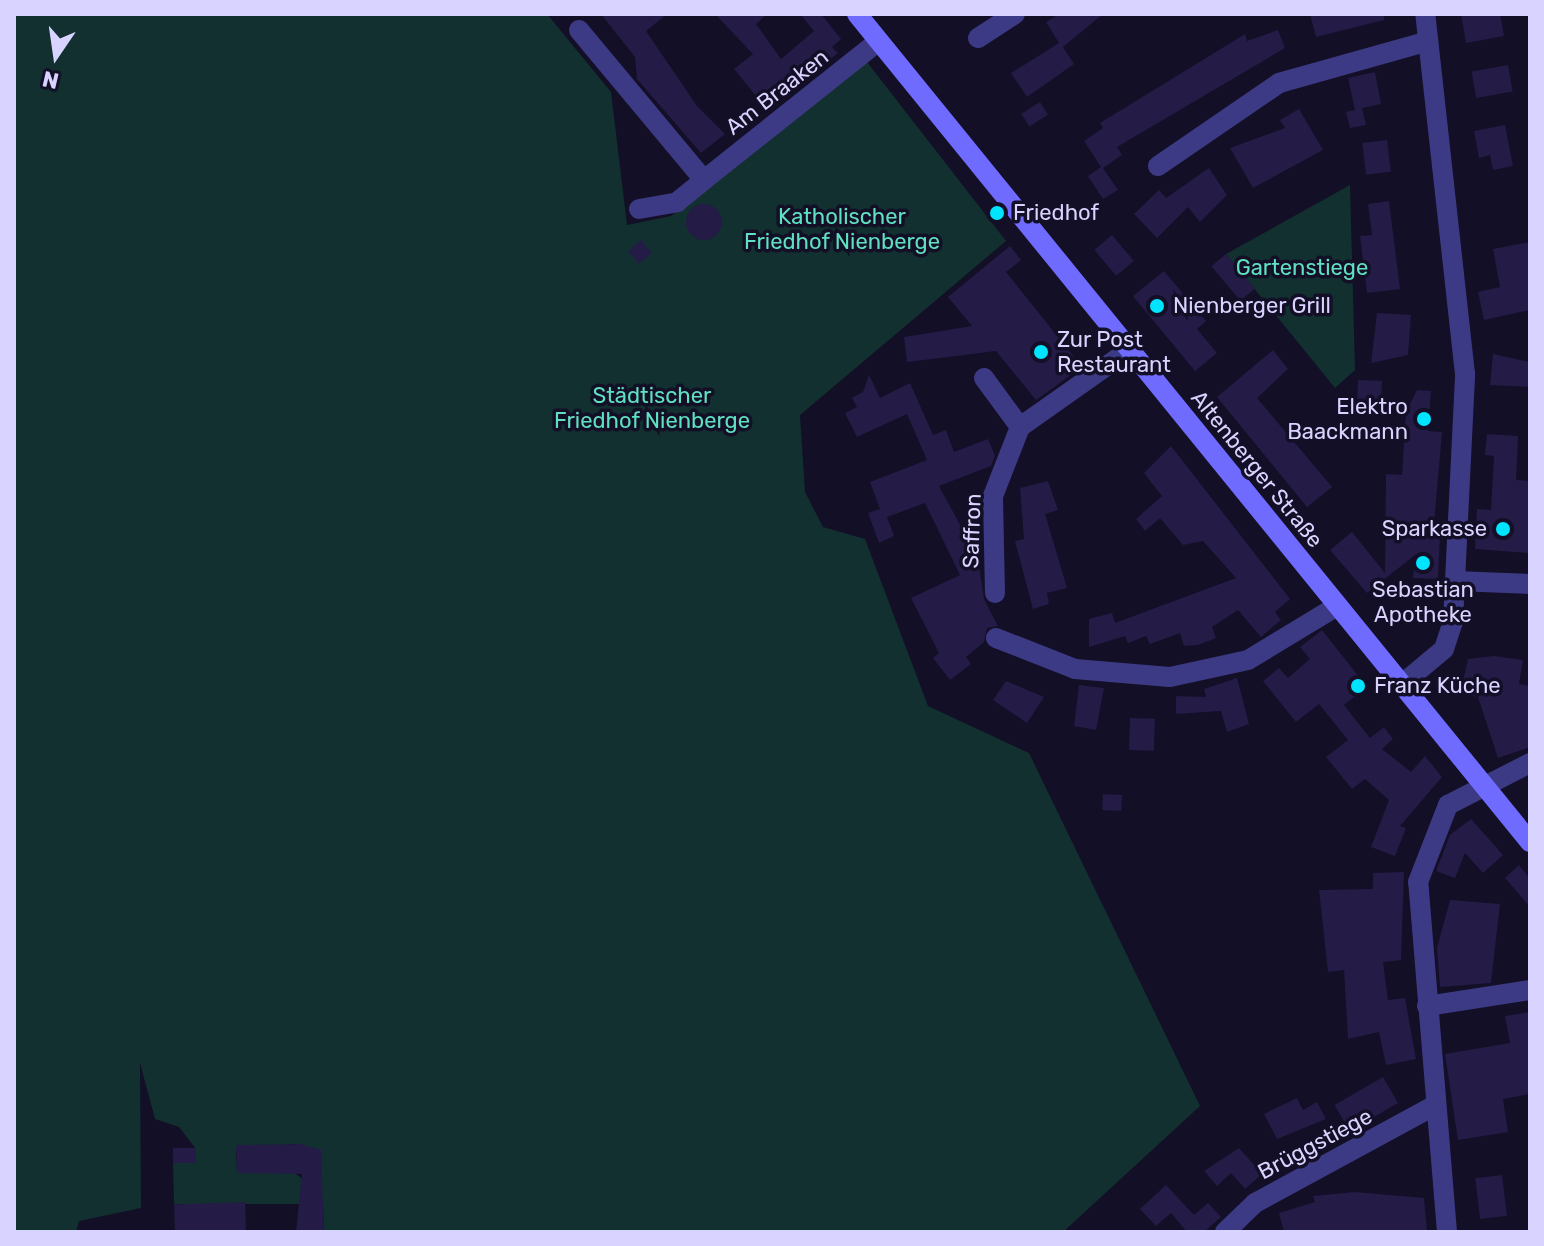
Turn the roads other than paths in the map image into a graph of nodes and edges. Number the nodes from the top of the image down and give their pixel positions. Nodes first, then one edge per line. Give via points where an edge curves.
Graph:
1 (857, 14) edge
2 (1015, 14) edge
3 (1425, 14) edge
4 (579, 30) dead end
5 (978, 38) dead end
6 (879, 41) junction
7 (1428, 41) junction
8 (1158, 166) dead end
9 (704, 180) junction
10 (639, 209) dead end
11 (1129, 350) junction
12 (984, 378) dead end
13 (1020, 427) junction
14 (1455, 581) junction
15 (1530, 584) edge
16 (995, 593) dead end
17 (1337, 606) junction
18 (996, 638) dead end
19 (1401, 685) junction
20 (1530, 763) edge
21 (1483, 785) junction
22 (1530, 842) edge
23 (1530, 990) edge
24 (1427, 1006) junction
25 (1434, 1106) junction
26 (1225, 1232) edge
27 (1447, 1232) edge

1 - 6 main road, Altenberger Straße
2 - 5 street
3 - 7 street
4 - 9 street
6 - 9 street, Am Braaken
6 - 11 main road, Altenberger Straße
7 - 8 street via 1279,83
7 - 14 street via 1466,349
9 - 10 street, Am Braaken via 677,202
11 - 13 street
11 - 17 main road, Altenberger Straße
12 - 13 street
13 - 16 street, Saffron via 993,496
14 - 15 street
14 - 19 street via 1444,649
17 - 18 street via 1248,660 1170,677 1075,669
17 - 19 main road, Altenberger Straße
19 - 21 main road, Altenberger Straße
20 - 21 street
21 - 22 main road, Altenberger Straße
21 - 24 street via 1448,805 1422,861
23 - 24 street
24 - 25 street
25 - 26 street, Brüggstiege via 1255,1203
25 - 27 street

